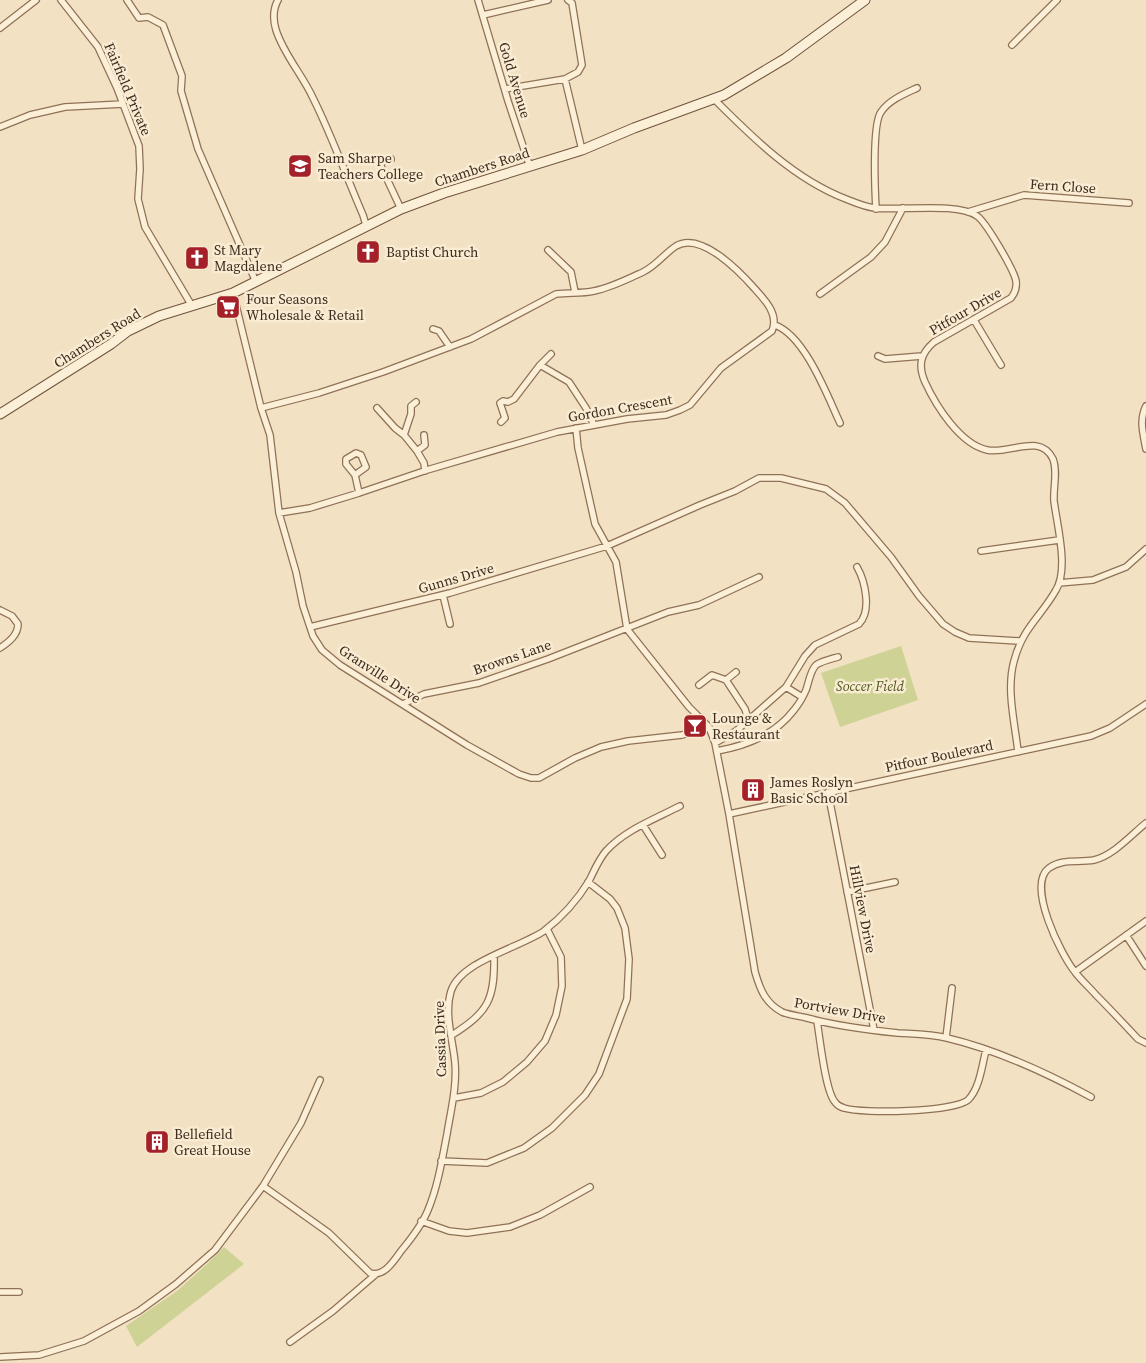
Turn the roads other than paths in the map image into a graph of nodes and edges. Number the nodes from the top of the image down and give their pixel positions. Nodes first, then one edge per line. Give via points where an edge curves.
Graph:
1 (36, 0) edge
2 (61, 0) edge
3 (127, 0) edge
4 (278, 0) edge
5 (478, 0) edge
6 (548, 0) edge
7 (568, 0) edge
8 (865, 0) edge
9 (1057, 0) edge
10 (482, 15) junction
11 (0, 28) edge
12 (1012, 45) dead end
13 (565, 79) junction
14 (916, 88) dead end
15 (505, 89) junction
16 (714, 99) junction
17 (123, 104) junction
18 (0, 127) edge
19 (582, 150) junction
20 (391, 158) dead end
21 (530, 166) junction
22 (1129, 203) dead end
23 (876, 208) junction
24 (903, 208) junction
25 (401, 209) junction
26 (968, 212) junction
27 (366, 225) junction
28 (548, 250) dead end
29 (256, 282) junction
30 (576, 292) junction
31 (233, 293) junction
32 (820, 294) dead end
33 (192, 306) junction
34 (974, 320) junction
35 (775, 325) junction
36 (433, 329) dead end
37 (450, 347) junction
38 (551, 354) dead end
39 (878, 356) dead end
40 (922, 356) junction
41 (540, 365) junction
42 (1001, 365) dead end
43 (416, 402) dead end
44 (1146, 406) edge
45 (261, 408) junction
46 (377, 408) dead end
47 (0, 414) edge
48 (501, 422) dead end
49 (840, 423) dead end
50 (594, 425) junction
51 (576, 428) junction
52 (404, 435) junction
53 (424, 435) dead end
54 (1146, 448) edge
55 (417, 451) junction
56 (425, 470) junction
57 (356, 475) dead end
58 (359, 493) junction
59 (279, 513) junction
60 (1059, 540) junction
61 (607, 546) junction
62 (1146, 549) edge
63 (981, 551) dead end
64 (857, 567) dead end
65 (759, 577) dead end
66 (1059, 583) junction
67 (443, 595) junction
68 (0, 610) edge
69 (450, 624) dead end
70 (310, 627) junction
71 (627, 629) junction
72 (1020, 641) junction
73 (0, 648) edge
74 (838, 657) dead end
75 (736, 672) dead end
76 (726, 680) junction
77 (699, 685) dead end
78 (786, 687) junction
79 (802, 697) junction
80 (403, 704) junction
81 (1146, 704) edge
82 (748, 719) junction
83 (709, 728) junction
84 (715, 743) junction
85 (717, 751) junction
86 (1018, 752) junction
87 (828, 792) junction
88 (680, 806) dead end
89 (729, 814) junction
90 (1146, 822) edge
91 (643, 825) junction
92 (662, 856) dead end
93 (588, 882) junction
94 (895, 882) dead end
95 (847, 892) junction
96 (1146, 921) edge
97 (546, 929) junction
98 (1126, 935) junction
99 (494, 956) junction
100 (1146, 966) edge
101 (1075, 972) junction
102 (952, 988) dead end
103 (817, 1021) junction
104 (874, 1030) junction
105 (452, 1035) junction
106 (946, 1038) junction
107 (1146, 1043) edge
108 (986, 1050) junction
109 (320, 1080) dead end
110 (1091, 1097) dead end
111 (454, 1098) junction
112 (441, 1161) junction
113 (263, 1186) junction
114 (590, 1187) dead end
115 (421, 1222) junction
116 (375, 1275) junction
117 (0, 1292) edge
118 (19, 1292) dead end
119 (290, 1342) dead end
120 (0, 1357) edge

1 - 11 street
2 - 17 street, Fairfield Private via 98,47
3 - 29 street via 139,18 148,17 164,25 182,76 181,91 198,149
4 - 27 street via 274,18 281,43 304,78
5 - 10 street, Gold Avenue
6 - 10 street
7 - 13 street via 572,3 582,65 578,72
8 - 16 street, Chambers Road via 786,58
9 - 12 street
10 - 15 street, Gold Avenue
13 - 15 street
13 - 19 street
14 - 23 street via 895,99 880,113 875,144
15 - 21 street, Gold Avenue
16 - 19 street, Chambers Road
16 - 23 street via 763,146 796,172 832,194
17 - 18 street via 65,107 30,115
17 - 33 street, Fairfield Private via 139,146 138,199 145,227
19 - 21 street, Chambers Road
20 - 25 street via 379,162
21 - 25 street, Chambers Road
22 - 26 street, Fern Close via 1024,195
23 - 24 street
24 - 26 street
24 - 32 street via 885,242 871,257
25 - 27 street, Chambers Road
26 - 34 street, Pitfour Drive via 985,224 1016,282 1012,298
27 - 29 street, Chambers Road
28 - 30 street via 571,272
29 - 31 street, Chambers Road
30 - 35 street via 594,291 624,281 646,271 678,245 692,243 724,258 741,274 774,314
30 - 37 street via 556,294 472,339
31 - 33 street, Chambers Road
31 - 45 street, Granville Drive
33 - 47 street, Chambers Road via 159,316 128,331
34 - 40 street, Pitfour Drive via 934,342
34 - 42 street
35 - 49 street via 809,357
35 - 50 street, Gordon Crescent via 772,331 721,368 690,405 666,414
36 - 37 street via 439,331
37 - 45 street via 319,393
38 - 41 street
39 - 40 street via 885,359
40 - 60 street via 921,373 930,393 965,438 988,451 1031,445 1048,451 1055,470 1054,498
41 - 48 street via 514,399 500,403 505,418
41 - 50 street via 569,382
43 - 52 street via 411,406
44 - 54 street via 1141,423
45 - 59 street, Granville Drive via 270,435
46 - 52 street
50 - 51 street, Gordon Crescent
51 - 56 street, Gordon Crescent
51 - 61 street via 595,524
52 - 55 street
53 - 55 street via 425,445
55 - 56 street
56 - 58 street, Gordon Crescent
57 - 58 street
58 - 59 street, Gordon Crescent via 310,508
59 - 70 street, Granville Drive
60 - 63 street
60 - 66 street
61 - 67 street, Gunns Drive
61 - 71 street via 616,562
61 - 72 street, Gunns Drive via 735,492 759,478 781,478 826,489 845,503 943,624 969,638
62 - 66 street via 1126,567 1093,580
64 - 78 street via 865,593 863,620 815,645
65 - 71 street, Browns Lane via 699,605 668,612
66 - 72 street
67 - 69 street
67 - 70 street, Gunns Drive
68 - 73 street via 12,616 18,624 14,637
70 - 80 street, Granville Drive via 322,650 340,665
71 - 80 street, Browns Lane via 479,683 424,694
71 - 83 street
72 - 86 street via 1011,689
74 - 79 street via 814,668
75 - 76 street
76 - 77 street via 712,675
76 - 82 street
78 - 79 street
78 - 82 street
79 - 85 street via 786,720 775,729 740,747
80 - 83 street, Granville Drive via 467,745 531,778 539,778 601,747
81 - 86 street, Pitfour Boulevard via 1110,728 1090,736
82 - 84 street via 736,731
83 - 84 street, Portview Drive
84 - 85 street, Portview Drive
85 - 89 street, Portview Drive
86 - 87 street, Pitfour Boulevard
87 - 89 street, Pitfour Boulevard
87 - 95 street, Hillview Drive
88 - 91 street, Cassia Drive
89 - 103 street, Portview Drive via 759,986 773,1006
90 - 101 street via 1111,852 1094,860 1057,864 1047,870 1042,879 1043,905
91 - 92 street
91 - 93 street, Cassia Drive via 618,840 605,853
93 - 97 street, Cassia Drive via 576,900
93 - 112 street via 617,908 625,928 629,959 627,999 599,1074 585,1095 552,1128 524,1148 487,1163
94 - 95 street
95 - 104 street, Hillview Drive
96 - 98 street
97 - 99 street, Cassia Drive
97 - 111 street via 561,957 562,986 556,1015 545,1041 528,1062 503,1082 481,1093
98 - 100 street
98 - 101 street
99 - 105 street via 492,994 485,1009 473,1022
99 - 105 street, Cassia Drive via 456,981 449,1008
101 - 107 street via 1138,1039
102 - 106 street
103 - 104 street, Portview Drive
103 - 108 street via 830,1094 837,1105 852,1110 908,1111 961,1104 977,1086
104 - 106 street, Portview Drive
105 - 111 street, Cassia Drive
106 - 108 street, Portview Drive
108 - 110 street, Portview Drive via 1053,1076
109 - 113 street via 301,1123
111 - 112 street, Cassia Drive
112 - 115 street, Cassia Drive via 438,1180
113 - 116 street via 329,1233 364,1269
113 - 120 street via 215,1250 139,1312 84,1341 39,1355
114 - 115 street via 540,1215 510,1227 467,1233
115 - 116 street, Cassia Drive via 391,1264
116 - 119 street, Cassia Drive
117 - 118 street

